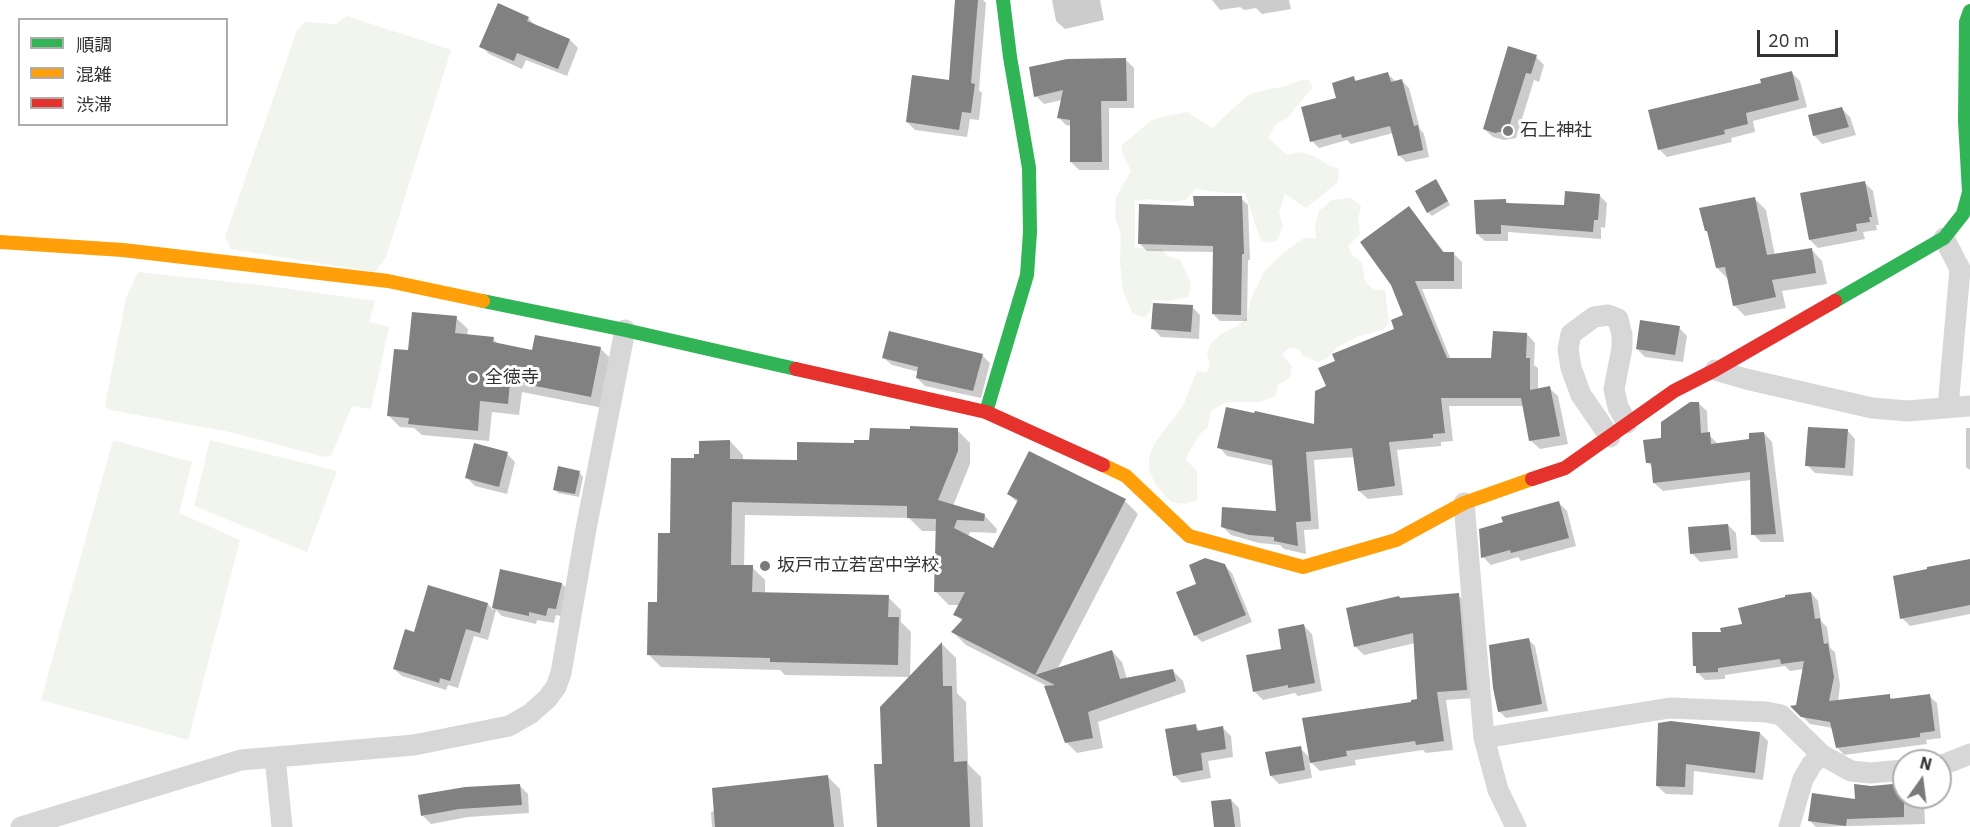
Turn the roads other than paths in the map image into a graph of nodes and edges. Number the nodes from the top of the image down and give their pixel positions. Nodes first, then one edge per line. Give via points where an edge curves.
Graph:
1 (1003, 0) edge
2 (1970, 11) edge
3 (1966, 213) edge
4 (1944, 238) junction
5 (0, 242) edge
6 (625, 330) junction
7 (1715, 370) junction
8 (1970, 406) edge
9 (1948, 407) junction
10 (986, 412) junction
11 (1627, 423) junction
12 (1610, 437) junction
13 (1464, 503) junction
14 (1484, 738) junction
15 (1970, 754) edge
16 (1822, 755) junction
17 (275, 757) junction
18 (1952, 761) edge
19 (1892, 771) edge
20 (21, 827) edge
21 (282, 827) edge
22 (1516, 827) edge
23 (1790, 827) edge

1 - 10 street via 1029,168 1030,232 1027,275
2 - 3 street via 1965,33 1969,192
3 - 4 street
4 - 7 street
4 - 9 street via 1960,269
5 - 6 street via 123,250 388,281
6 - 10 street
6 - 17 street via 561,673 547,699 509,726 414,745
7 - 9 street via 1872,408 1907,411
7 - 11 street via 1674,391
8 - 9 street
10 - 13 street via 1126,476 1190,536 1303,567 1396,540
11 - 12 street
11 - 12 street via 1618,408 1614,389 1622,348 1618,319 1608,315 1594,317 1572,334 1568,349 1581,395
12 - 13 street via 1564,468
13 - 14 street
14 - 16 street via 1670,708 1766,712 1781,716
14 - 22 street via 1498,790
15 - 18 street
16 - 19 street via 1851,771
16 - 23 street via 1803,779
17 - 20 street via 242,760
17 - 21 street

